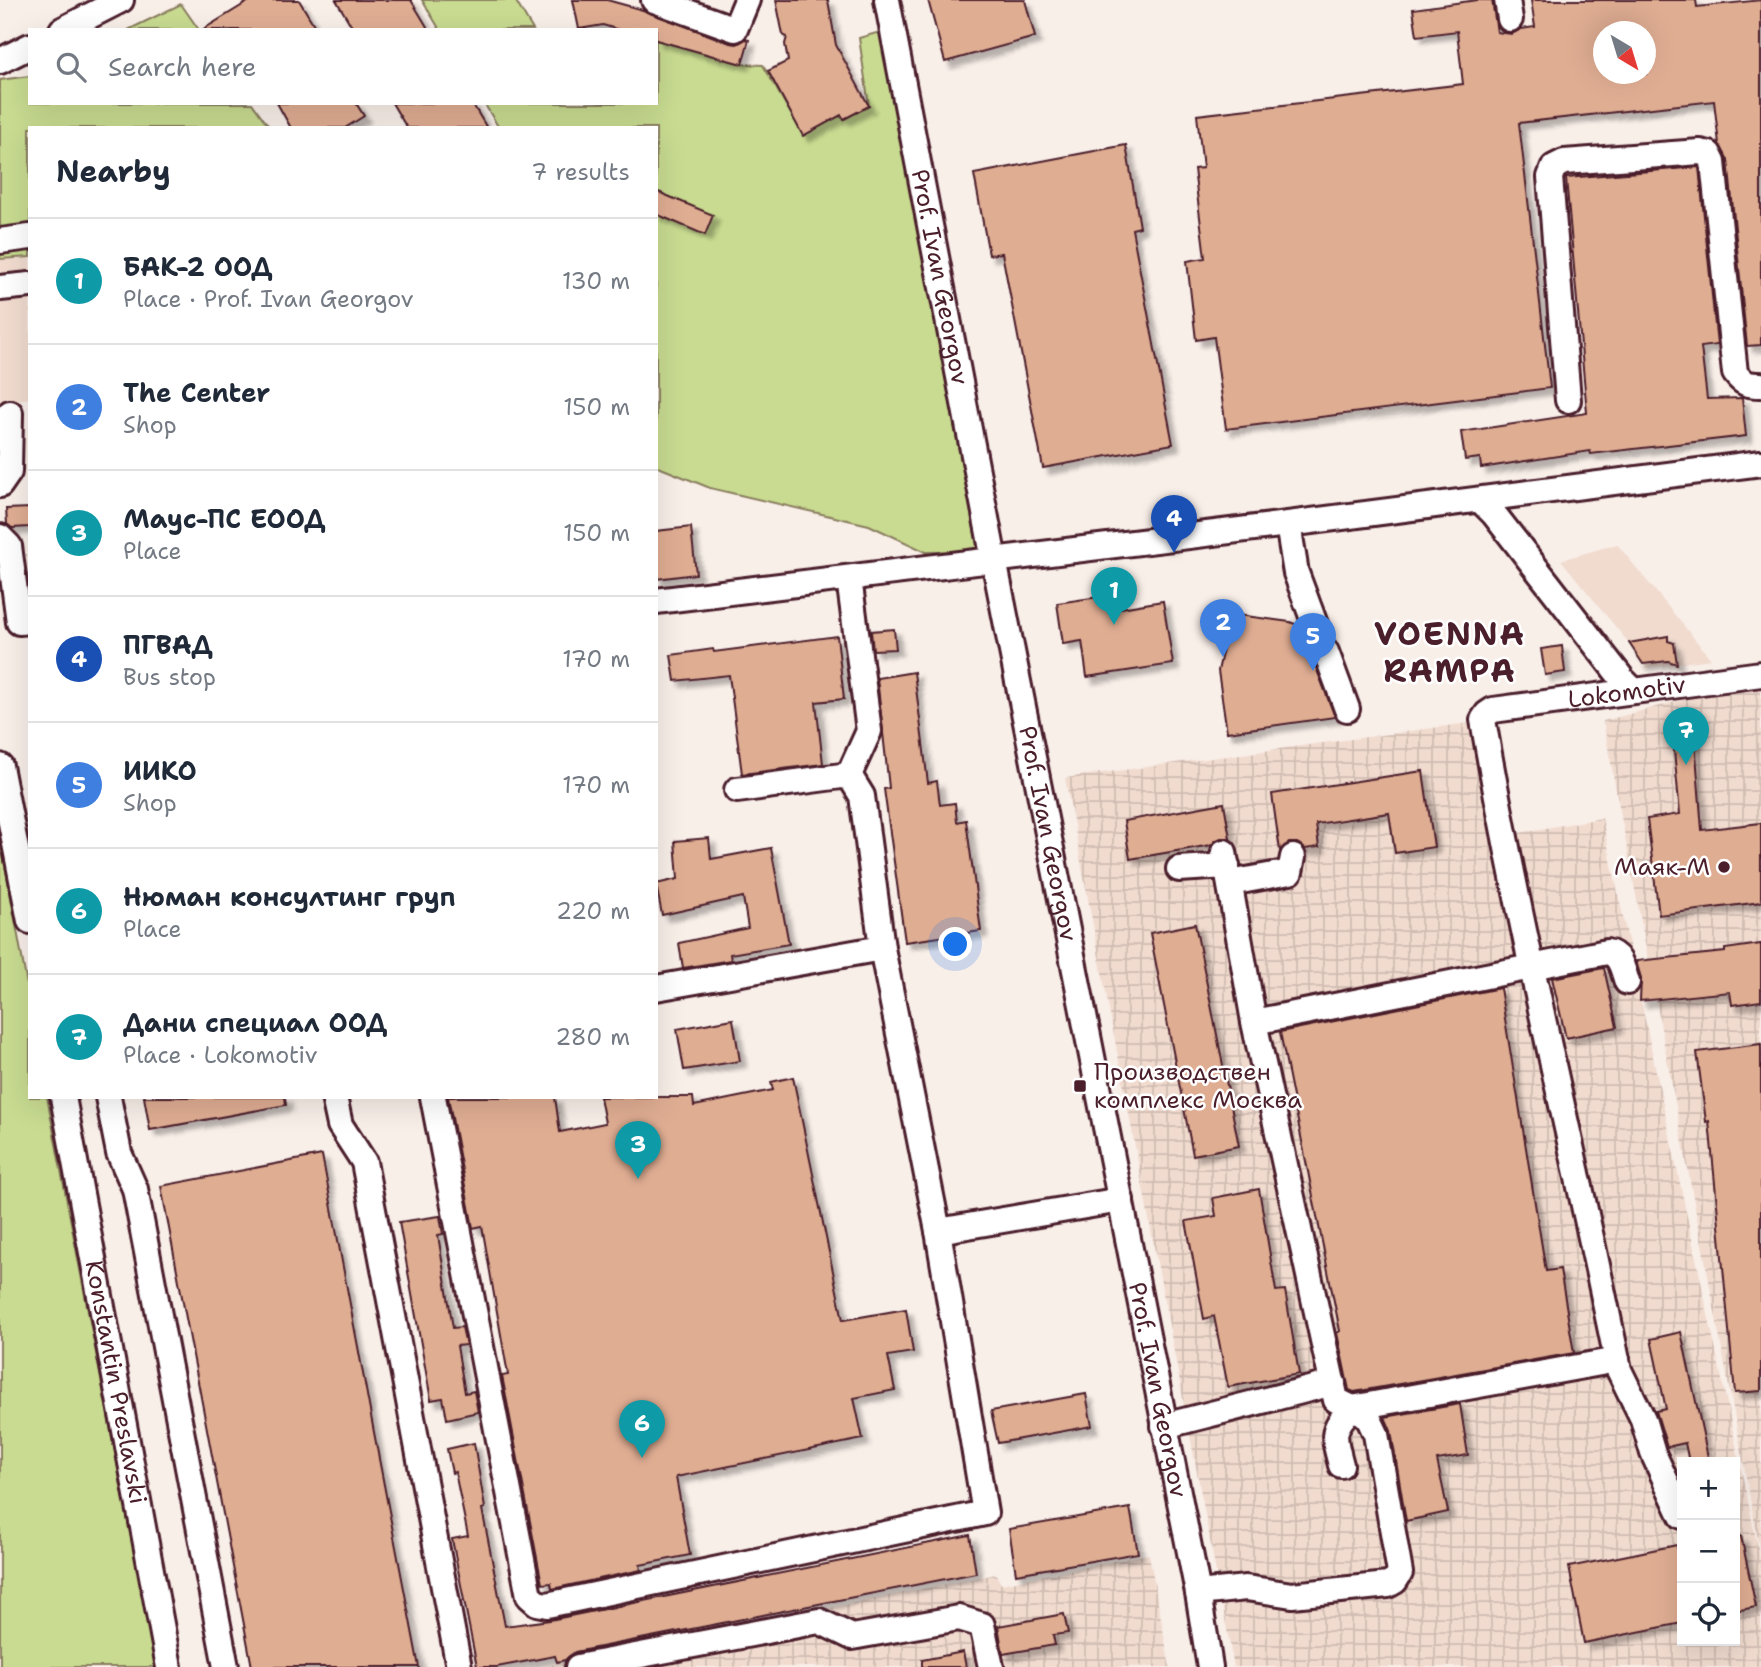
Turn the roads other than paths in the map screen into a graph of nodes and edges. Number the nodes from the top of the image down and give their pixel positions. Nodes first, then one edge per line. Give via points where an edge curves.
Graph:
1 (121, 0) edge
2 (654, 0) edge
3 (747, 0) edge
4 (887, 0) edge
5 (65, 28) edge
6 (28, 47) edge
7 (0, 61) edge
8 (28, 237) edge
9 (0, 241) edge
10 (28, 285) edge
11 (0, 288) edge
12 (1761, 385) edge
13 (1568, 400) dead end
14 (13, 412) edge
15 (1761, 463) edge
16 (0, 485) edge
17 (1480, 500) junction
18 (1288, 524) junction
19 (13, 542) edge
20 (994, 560) junction
21 (849, 578) junction
22 (658, 601) edge
23 (28, 621) edge
24 (1317, 627) dead end
25 (1326, 652) dead end
26 (1761, 674) edge
27 (1634, 691) junction
28 (1347, 709) dead end
29 (0, 766) edge
30 (849, 775) junction
31 (737, 790) dead end
32 (23, 847) edge
33 (1293, 856) dead end
34 (1227, 867) junction
35 (1179, 869) dead end
36 (28, 900) edge
37 (882, 948) junction
38 (1530, 967) junction
39 (1627, 982) dead end
40 (658, 988) edge
41 (1254, 1022) junction
42 (63, 1099) edge
43 (108, 1099) edge
44 (334, 1099) edge
45 (433, 1099) edge
46 (1121, 1200) junction
47 (937, 1231) junction
48 (1617, 1360) junction
49 (1333, 1383) junction
50 (1352, 1408) junction
51 (1164, 1426) junction
52 (1341, 1465) dead end
53 (1677, 1505) edge
54 (1198, 1593) junction
55 (169, 1667) edge
56 (226, 1667) edge
57 (460, 1667) edge
58 (578, 1667) edge
59 (991, 1667) edge
60 (1210, 1667) edge

1 - 5 street
2 - 3 street via 735,29
4 - 20 street, Prof. Ivan Georgov
6 - 7 street
8 - 9 street
10 - 11 street
12 - 13 street via 1748,385 1735,373 1709,154 1564,162 1554,167 1550,177
14 - 16 street via 9,472
15 - 17 street
17 - 18 street
17 - 27 street
18 - 20 street
18 - 24 street via 1296,573
19 - 23 street via 19,622
20 - 21 street
20 - 46 street, Prof. Ivan Georgov
21 - 22 street
21 - 30 street via 869,732
25 - 28 street
26 - 27 street, Lokomotiv
27 - 38 street, Lokomotiv via 1493,710 1483,720
29 - 32 street
30 - 31 street
30 - 37 street via 862,796
32 - 36 street
33 - 34 street via 1290,872
34 - 35 street
34 - 41 street
37 - 40 street
37 - 47 street
38 - 39 street via 1607,952 1618,957
38 - 41 street
38 - 48 street
41 - 49 street
42 - 55 street, Konstantin Preslavski
43 - 56 street via 119,1153 135,1189
44 - 57 street via 340,1125 364,1162
45 - 47 street via 529,1595 537,1603 547,1605 985,1513
46 - 47 street
46 - 51 street, Prof. Ivan Georgov
48 - 50 street
48 - 53 street
49 - 50 street via 1336,1400
49 - 51 street
50 - 52 street via 1334,1434
50 - 54 street via 1367,1415 1376,1434 1400,1573 1395,1581 1388,1586 1292,1595 1246,1588
51 - 54 street, Prof. Ivan Georgov
54 - 60 street, Prof. Ivan Georgov
58 - 59 street via 819,1621 852,1637 959,1618 982,1625

